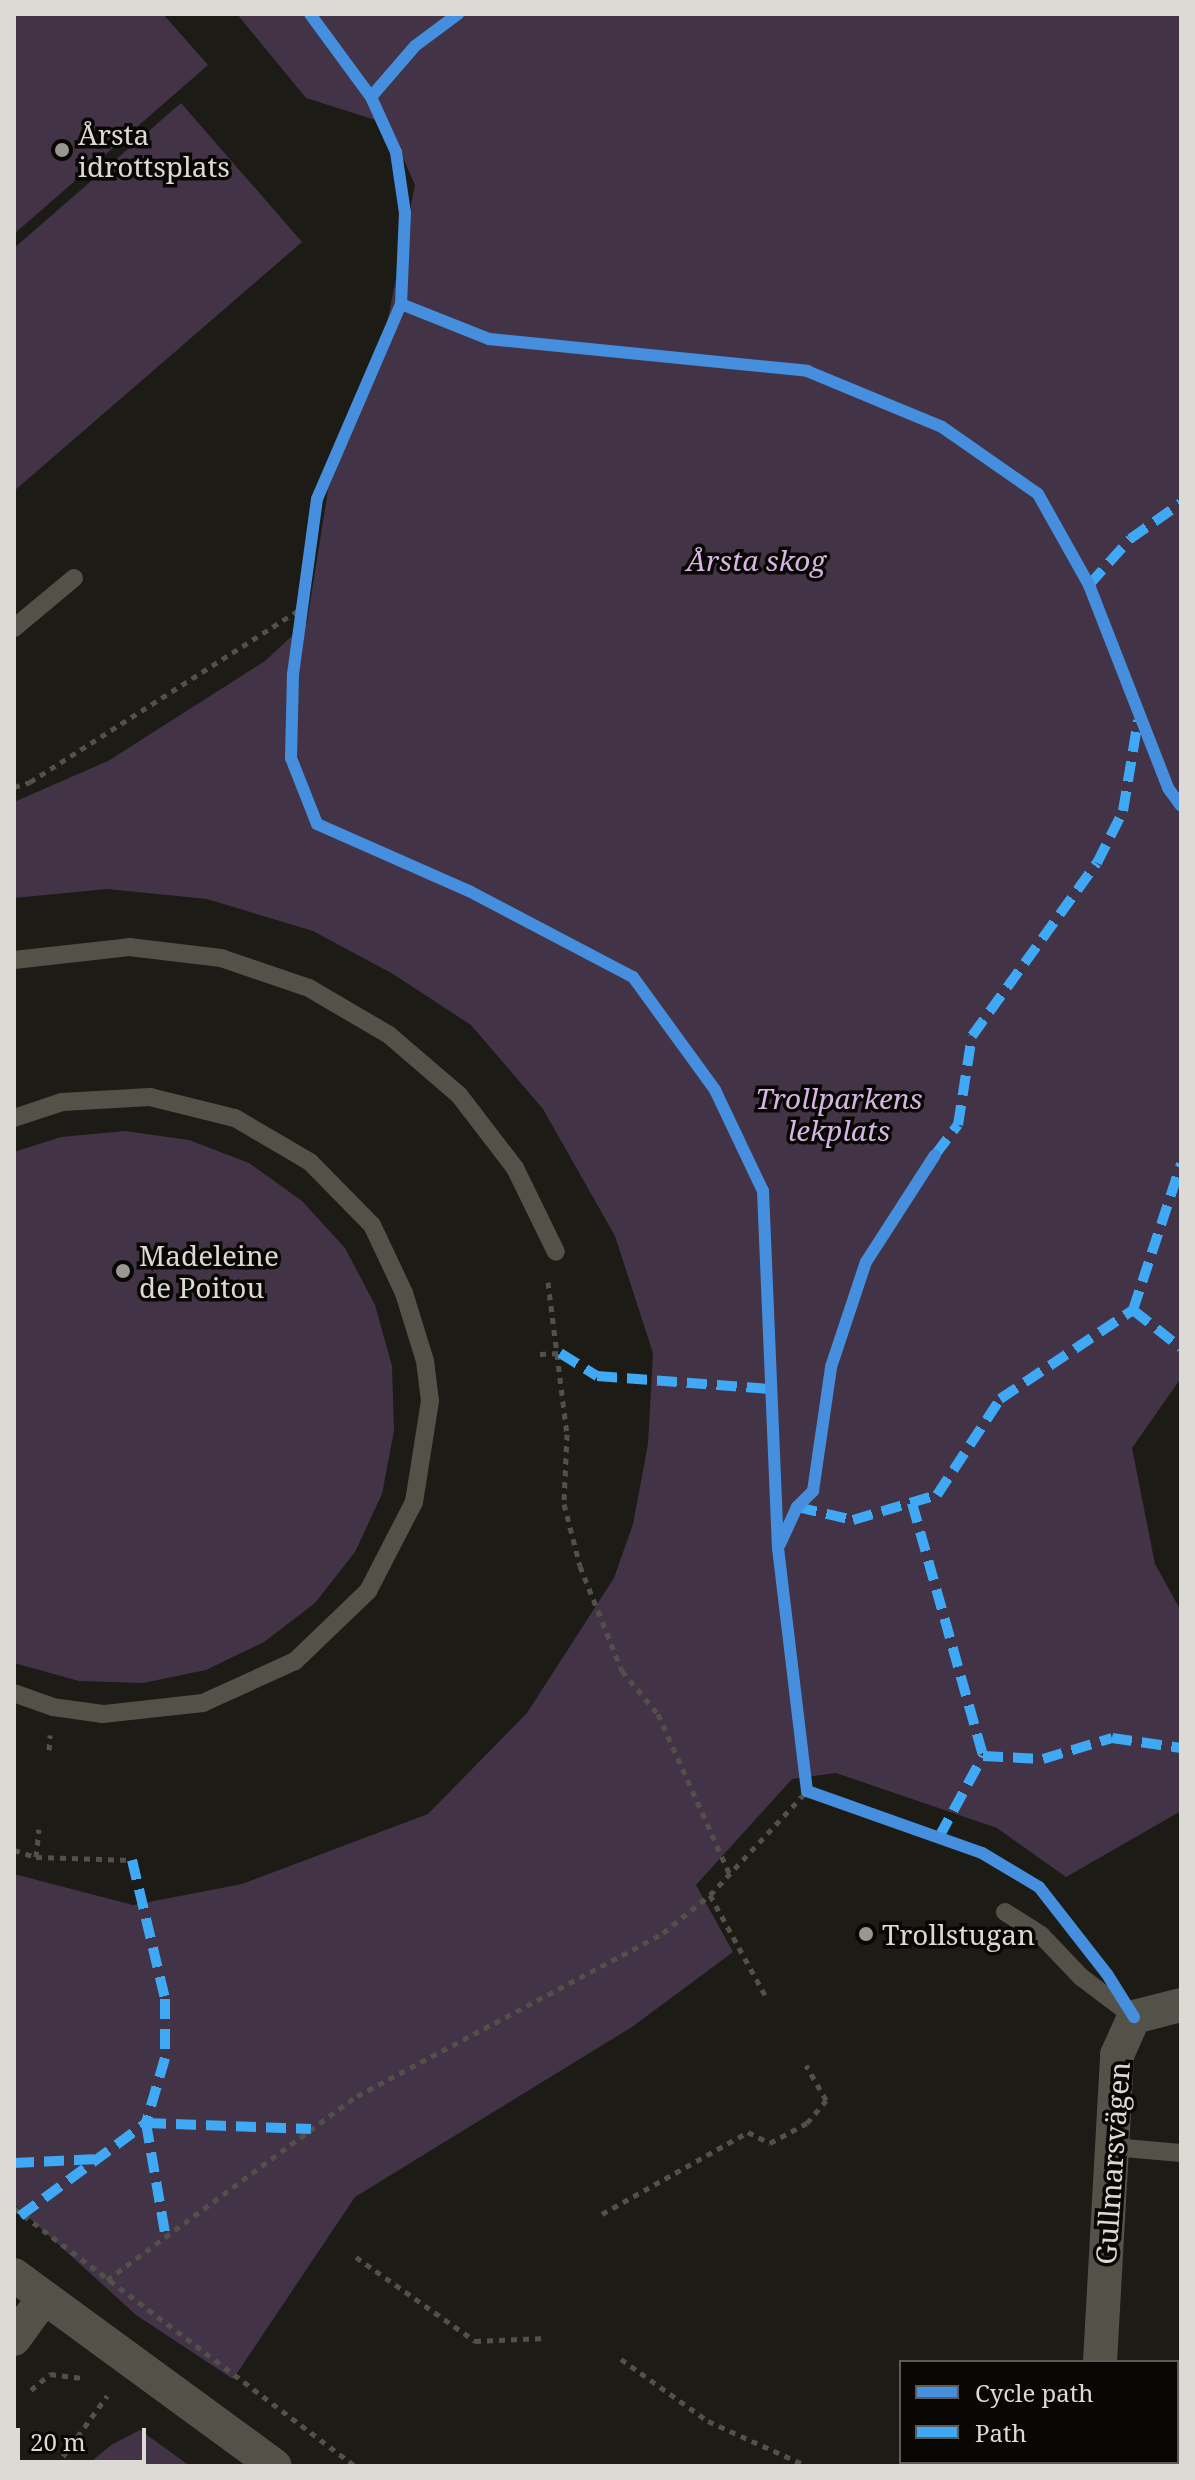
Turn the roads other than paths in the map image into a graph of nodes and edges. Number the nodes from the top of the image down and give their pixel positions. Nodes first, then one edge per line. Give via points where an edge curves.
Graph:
1 (74, 578) dead end
2 (14, 628) edge
3 (14, 960) edge
4 (14, 1118) edge
5 (556, 1252) road end
6 (14, 1693) edge
7 (1005, 1912) dead end
8 (1181, 2005) edge
9 (1134, 2017) junction
10 (1113, 2147) junction
11 (1181, 2153) edge
12 (14, 2275) edge
13 (43, 2299) junction
14 (14, 2339) edge
15 (1100, 2360) edge
16 (275, 2466) edge

1 - 2 lane
3 - 5 lane via 129,947 221,958 309,988 389,1035 459,1095 515,1168
4 - 6 lane via 62,1102 150,1097 235,1118 310,1162 372,1225 404,1293 425,1361 430,1401 408,1514 368,1591 295,1661 203,1703 103,1714 53,1707
7 - 9 lane via 1041,1935 1081,1977
8 - 9 street
9 - 10 street, Gullmarsvägen via 1117,2055
10 - 11 lane
10 - 15 street, Gullmarsvägen
12 - 13 street
13 - 14 street
13 - 16 street

